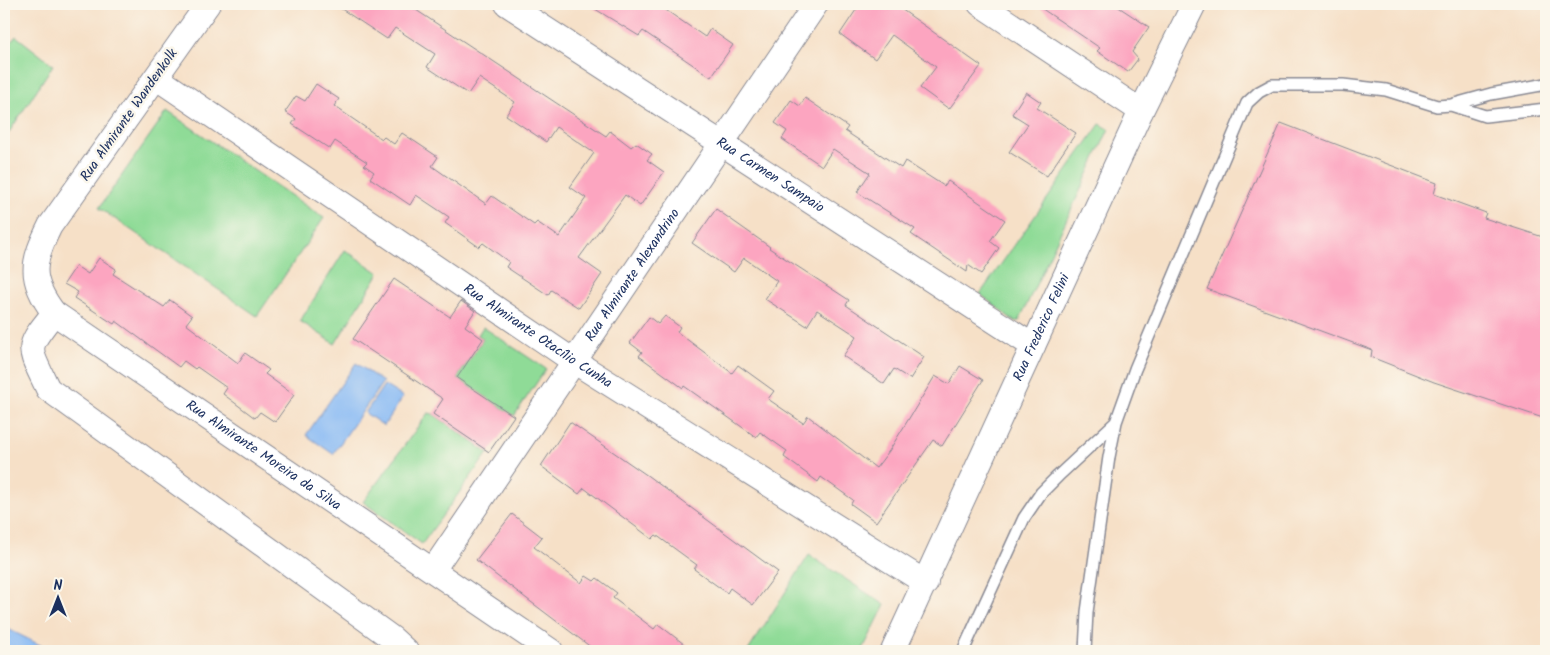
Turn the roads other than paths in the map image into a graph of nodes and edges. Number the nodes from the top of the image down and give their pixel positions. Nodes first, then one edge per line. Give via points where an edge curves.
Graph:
1 (208, 4) edge
2 (507, 4) edge
3 (816, 4) edge
4 (980, 4) edge
5 (1194, 4) edge
6 (157, 78) junction
7 (1546, 84) edge
8 (1451, 105) junction
9 (1546, 109) edge
10 (1141, 111) junction
11 (721, 145) junction
12 (50, 226) joint
13 (54, 313) junction
14 (1033, 346) junction
15 (575, 362) junction
16 (1116, 422) junction
17 (432, 570) junction
18 (926, 583) junction
19 (406, 651) edge
20 (551, 651) edge
21 (893, 651) edge
22 (963, 651) edge
23 (1085, 651) edge

1 - 6 street, Rua Almirante Wandenkolk
2 - 11 street, Rua Carmen Sampaio
3 - 11 street, Rua Almirante Alexandrino
4 - 10 street
5 - 10 street, Rua Frederico Felini
6 - 12 street, Rua Almirante Wandenkolk
6 - 15 street, Rua Almirante Otacílio Cunha
7 - 8 lane
8 - 9 lane via 1485,116
8 - 16 lane via 1437,106 1386,90 1342,85 1272,85 1247,103 1135,368
10 - 14 street, Rua Frederico Felini
11 - 14 street, Rua Carmen Sampaio
11 - 15 street, Rua Almirante Alexandrino
12 - 13 street, Rua Almirante Moreira da Silva via 34,266 41,296
13 - 17 street, Rua Almirante Moreira da Silva
13 - 19 street via 33,338 31,353 48,389
14 - 18 street, Rua Frederico Felini
15 - 17 street, Rua Almirante Alexandrino
15 - 18 street, Rua Almirante Otacílio Cunha
16 - 22 lane via 1058,476 1024,518
16 - 23 lane via 1087,612
17 - 20 street, Rua Almirante Moreira da Silva
18 - 21 street, Rua Frederico Felini

